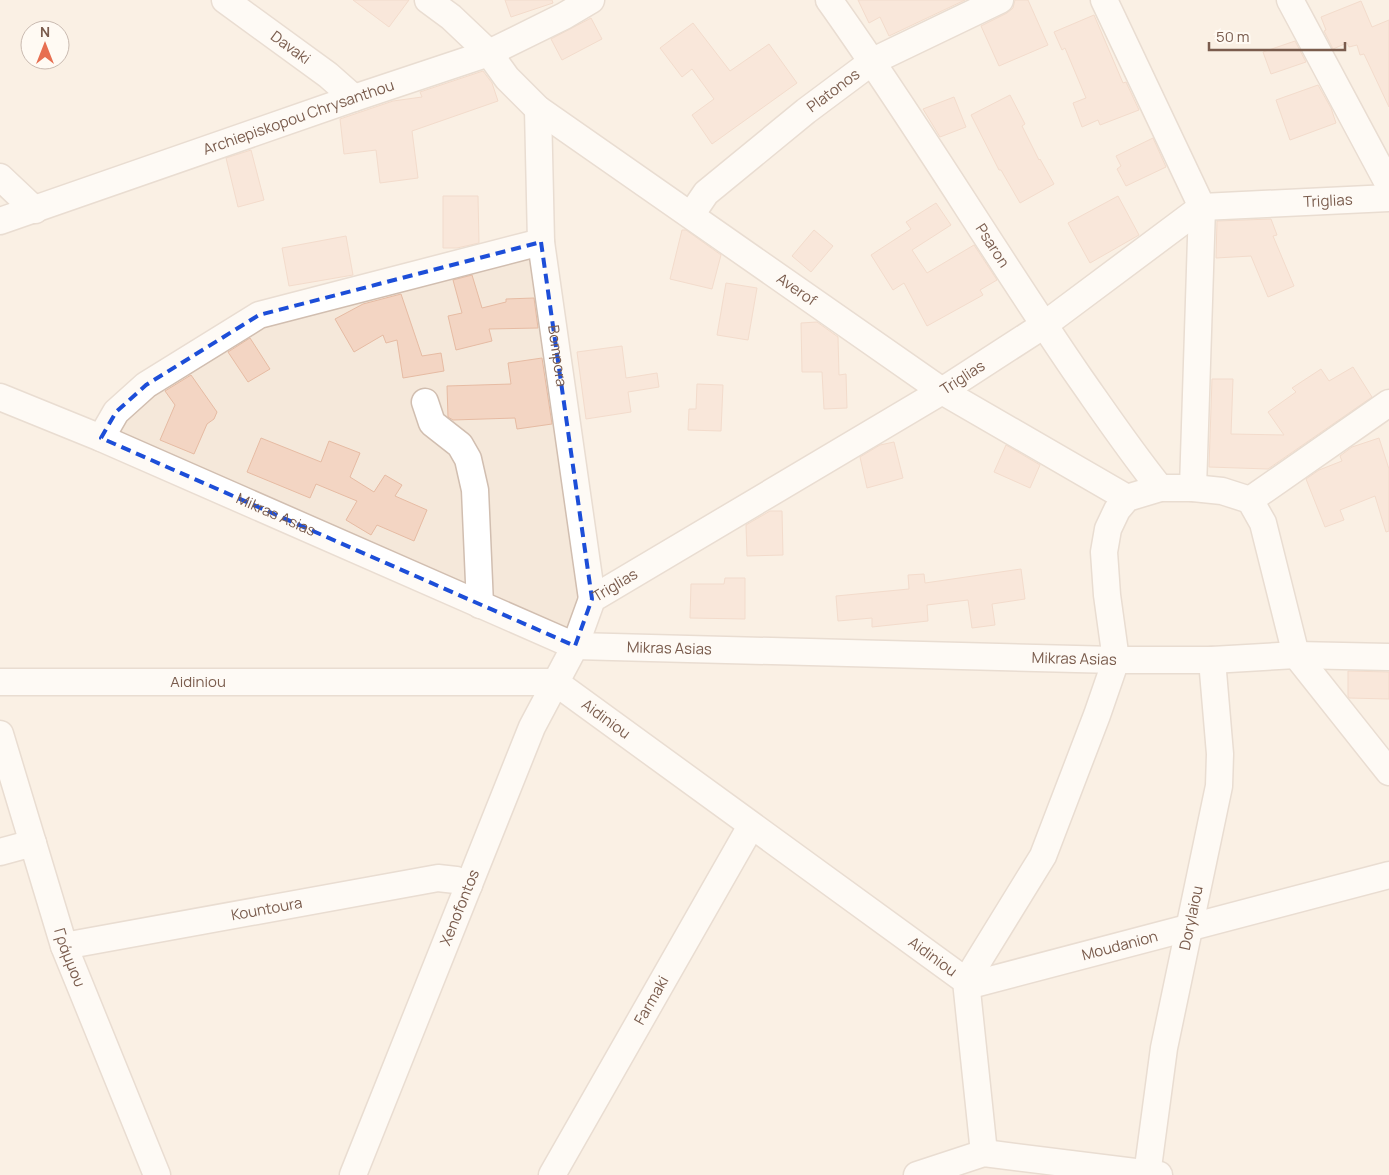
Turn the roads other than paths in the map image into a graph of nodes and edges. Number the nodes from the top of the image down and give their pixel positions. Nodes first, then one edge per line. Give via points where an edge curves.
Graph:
1 (225, 0) edge
2 (428, 0) edge
3 (592, 0) edge
4 (829, 0) edge
5 (1000, 0) edge
6 (1104, 0) edge
7 (1290, 0) edge
8 (561, 8) edge
9 (489, 53) junction
10 (873, 61) junction
11 (354, 98) junction
12 (538, 109) junction
13 (0, 177) edge
14 (1389, 185) edge
15 (1389, 198) edge
16 (1202, 207) junction
17 (35, 210) junction
18 (691, 215) junction
19 (0, 221) edge
20 (541, 242) junction
21 (1044, 325) junction
22 (942, 391) junction
23 (0, 397) edge
24 (425, 402) dead end
25 (1389, 403) edge
26 (101, 438) junction
27 (1160, 488) junction
28 (1193, 488) junction
29 (1127, 498) junction
30 (1250, 500) junction
31 (592, 599) junction
32 (480, 605) junction
33 (575, 646) junction
34 (1296, 655) junction
35 (1389, 657) edge
36 (1116, 660) junction
37 (1212, 660) junction
38 (0, 682) edge
39 (555, 682) junction
40 (0, 734) edge
41 (1389, 772) edge
42 (751, 826) junction
43 (33, 843) junction
44 (0, 852) edge
45 (1389, 875) edge
46 (469, 885) junction
47 (1189, 929) junction
48 (64, 946) junction
49 (966, 984) junction
50 (984, 1153) junction
51 (1146, 1174) edge
52 (157, 1175) edge
53 (353, 1175) edge
54 (552, 1175) edge
55 (917, 1175) edge

1 - 11 street, Davaki via 328,75
2 - 9 street, Averof
3 - 8 street, Archiepiskopou Chrysanthou
4 - 10 street, Psaron
5 - 10 street, Platonos
6 - 16 street
7 - 14 street
8 - 9 street, Archiepiskopou Chrysanthou
9 - 11 street, Archiepiskopou Chrysanthou
9 - 12 street, Averof via 507,78
10 - 18 street, Platonos via 706,193
10 - 21 street, Psaron
11 - 17 street, Archiepiskopou Chrysanthou
12 - 18 street, Averof
12 - 20 street, Bompora
13 - 17 street
15 - 16 street, Triglias
16 - 21 street, Triglias
16 - 28 street
17 - 19 street, Archiepiskopou Chrysanthou
18 - 22 street, Averof
20 - 26 street via 259,315 146,385 116,412
20 - 31 street, Bompora
21 - 22 street, Triglias
21 - 27 street, Psaron via 1137,460
22 - 29 street, Averof
22 - 31 street, Triglias
23 - 26 street, Mikras Asias
24 - 32 street via 432,423 460,444 468,459 476,490
25 - 30 street
26 - 32 street, Mikras Asias
27 - 28 street
27 - 29 street
28 - 30 street via 1222,491
29 - 36 street via 1108,529 1104,552
30 - 34 street via 1263,523
31 - 33 street, Triglias
32 - 33 street, Mikras Asias
33 - 36 street, Mikras Asias
33 - 39 street, Xenofontos
34 - 35 street, Mikras Asias
34 - 37 street, Mikras Asias
34 - 41 street
36 - 37 street, Mikras Asias
36 - 49 street via 1043,856
37 - 47 street, Dorylaiou via 1220,786
38 - 39 street, Aidiniou
39 - 42 street, Aidiniou
39 - 46 street, Xenofontos via 532,726
40 - 43 street, Γράμμου
42 - 49 street, Aidiniou
42 - 54 street, Farmaki
43 - 44 street
43 - 48 street, Γράμμου
45 - 47 street, Moudanion
46 - 48 street, Kountoura via 438,878
46 - 53 street, Xenofontos
47 - 49 street, Moudanion
47 - 51 street, Dorylaiou via 1164,1048
48 - 52 street, Γράμμου
49 - 50 street, Aidiniou
50 - 51 street
50 - 55 street

